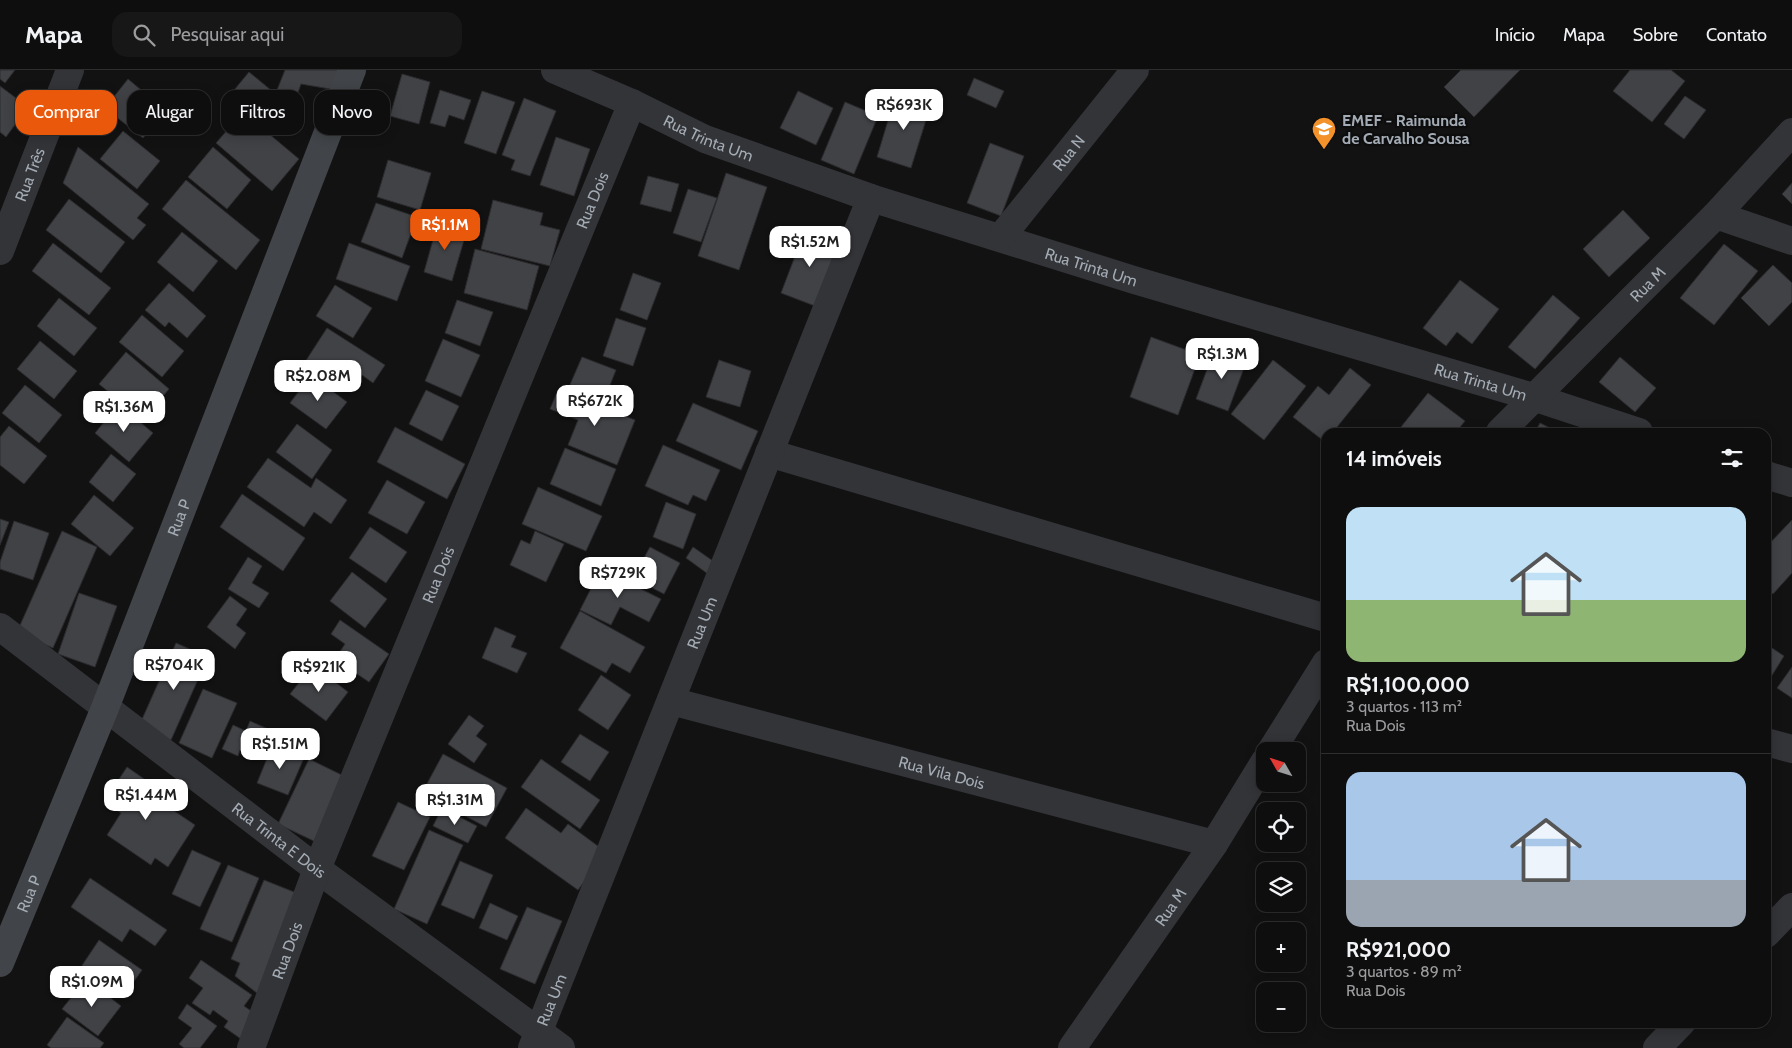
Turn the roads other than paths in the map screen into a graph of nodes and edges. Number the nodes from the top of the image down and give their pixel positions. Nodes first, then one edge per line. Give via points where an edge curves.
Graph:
1 (70, 70) edge
2 (352, 70) edge
3 (555, 70) edge
4 (1135, 70) edge
5 (632, 103) junction
6 (1792, 132) edge
7 (871, 198) junction
8 (1716, 214) junction
9 (1001, 237) junction
10 (1792, 241) edge
11 (0, 251) edge
12 (1533, 397) junction
13 (1504, 428) edge
14 (1627, 428) edge
15 (769, 453) junction
16 (1771, 477) edge
17 (1792, 483) edge
18 (1321, 617) edge
19 (0, 627) edge
20 (1321, 671) edge
21 (671, 701) junction
22 (105, 708) junction
23 (1277, 742) edge
24 (1771, 743) edge
25 (1792, 749) edge
26 (1256, 776) edge
27 (1214, 844) junction
28 (317, 869) junction
29 (1791, 909) edge
30 (1771, 929) edge
31 (0, 963) edge
32 (1676, 1028) edge
33 (535, 1040) edge
34 (251, 1048) edge
35 (561, 1048) edge
36 (1072, 1048) edge
37 (1657, 1048) edge

1 - 11 street, Rua Três
2 - 22 street, Rua P
3 - 5 street, Rua Trinta Um
4 - 9 street, Rua N
5 - 7 street, Rua Trinta Um via 705,139
5 - 28 street, Rua Dois
6 - 8 street, Rua M
7 - 9 street, Rua Trinta Um
7 - 15 street, Rua Um
8 - 10 street
8 - 12 street, Rua M
9 - 12 street, Rua Trinta Um via 1144,283
12 - 13 street, Rua M
12 - 14 street, Rua Trinta Um
15 - 18 street
15 - 21 street, Rua Um
16 - 17 street
19 - 22 street, Rua Trinta E Dois
20 - 23 street
21 - 27 street, Rua Vila Dois
21 - 33 street, Rua Um
22 - 28 street, Rua Trinta E Dois
22 - 31 street, Rua P
24 - 25 street
26 - 27 street, Rua M
27 - 36 street, Rua M
28 - 33 street, Rua Trinta E Dois
28 - 34 street, Rua Dois
29 - 30 street
32 - 37 street
33 - 35 street, Rua Trinta E Dois

